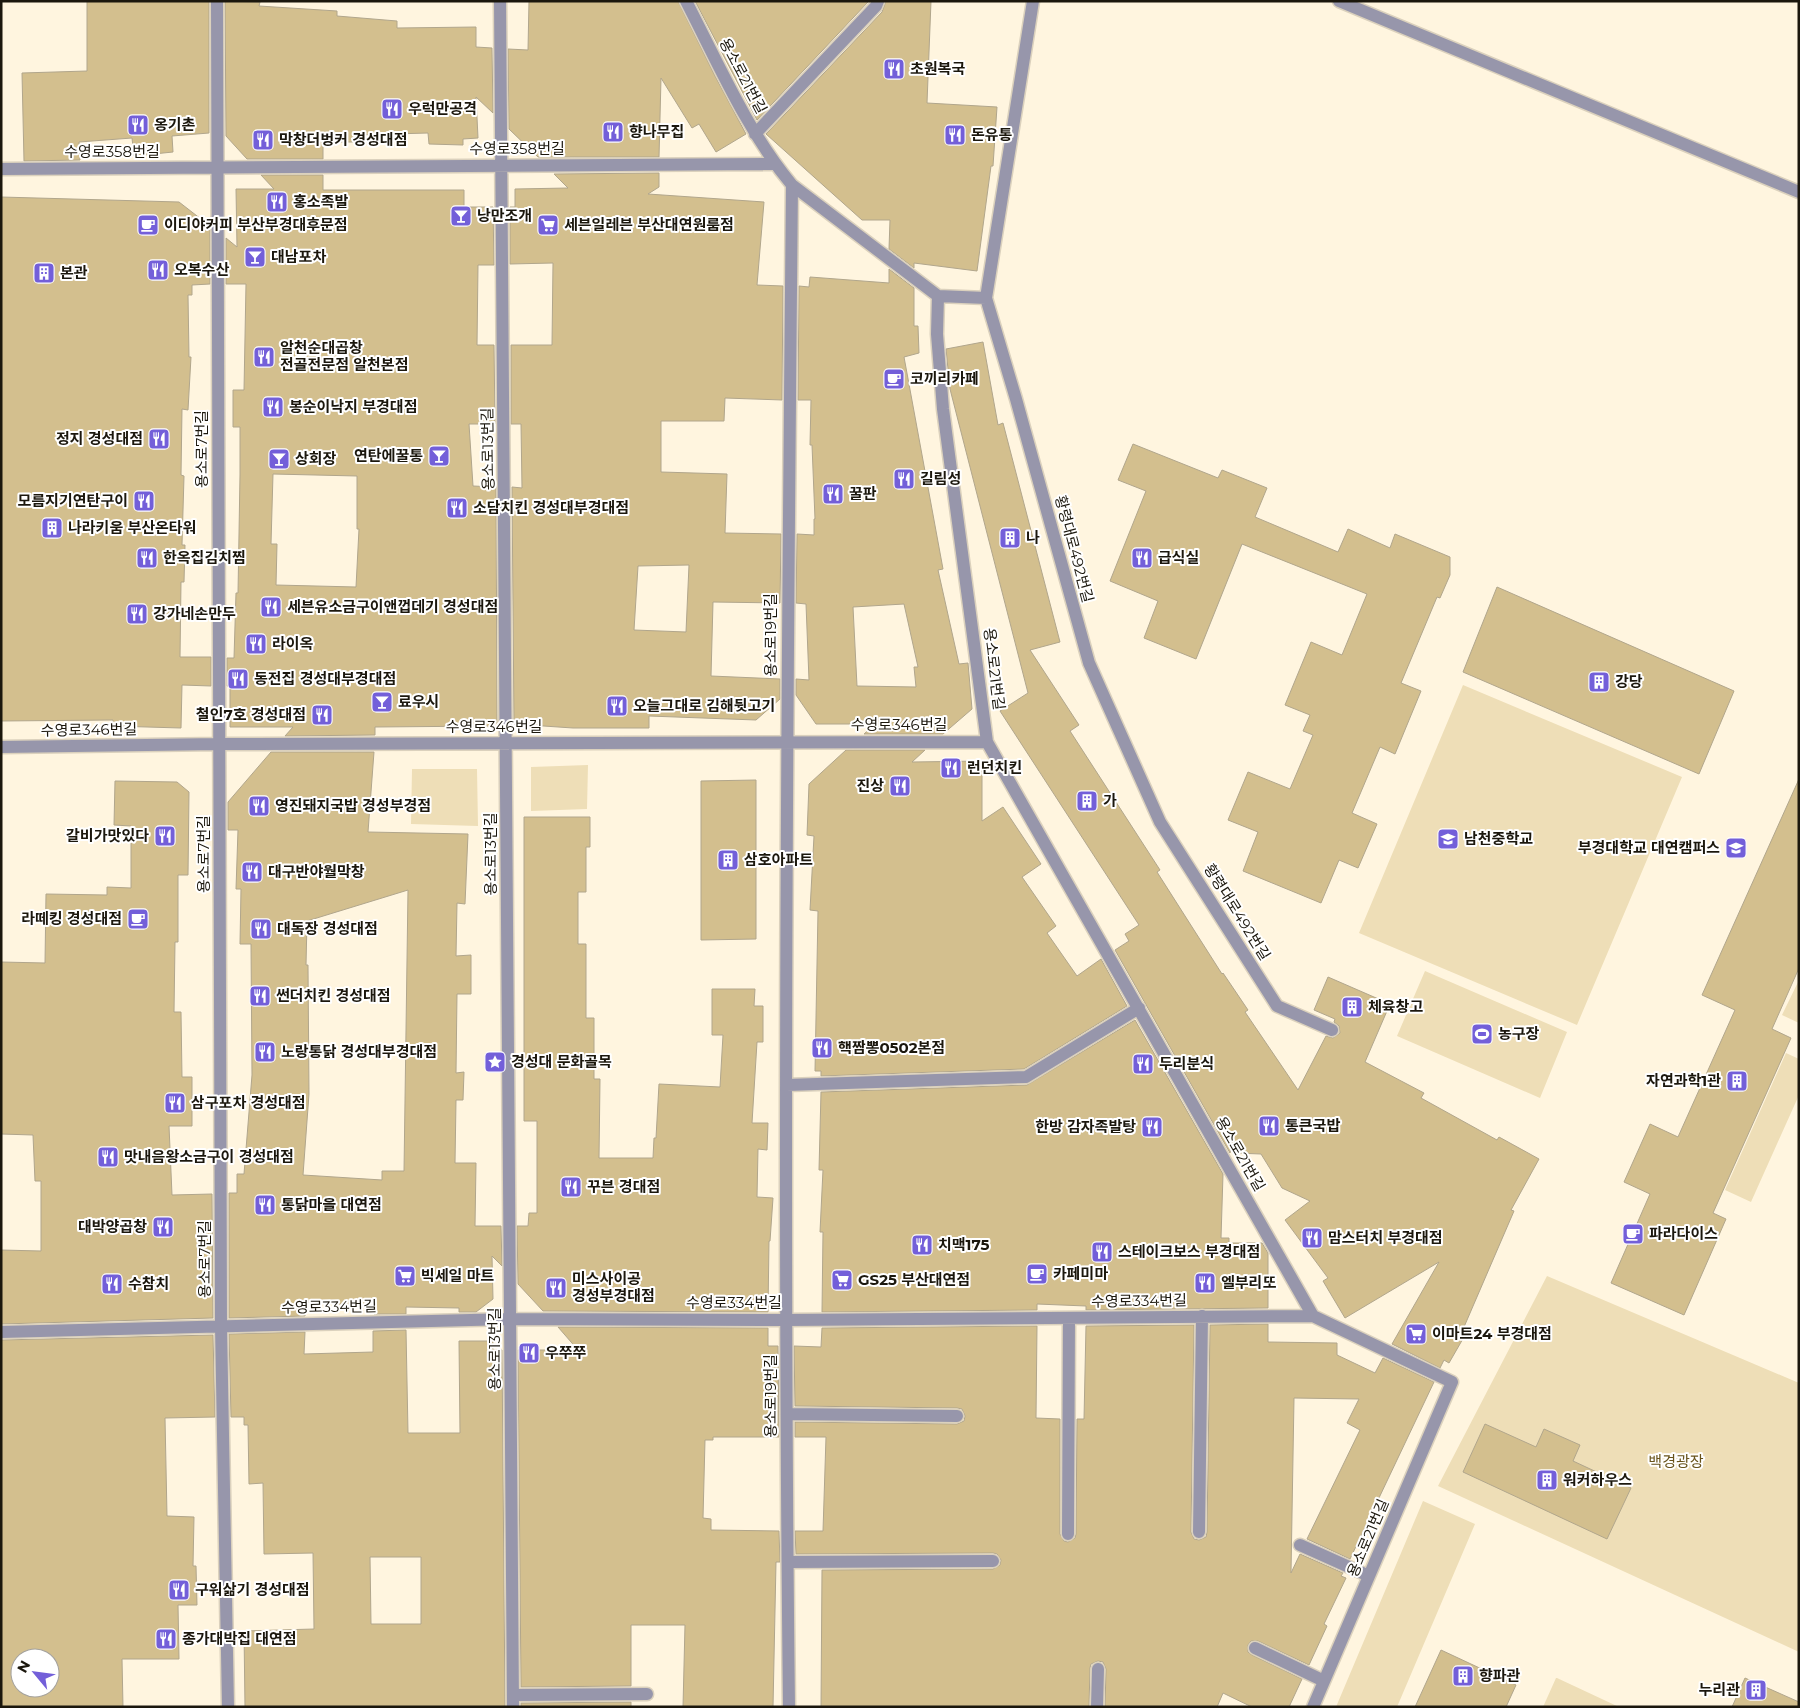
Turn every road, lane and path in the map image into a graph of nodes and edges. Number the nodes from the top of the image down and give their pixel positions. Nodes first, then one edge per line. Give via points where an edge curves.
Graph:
1 (217, 1) edge
2 (500, 1) edge
3 (686, 1) edge
4 (1033, 1) edge
5 (1340, 1) edge
6 (877, 4) edge
7 (755, 134) junction
8 (774, 164) junction
9 (502, 166) junction
10 (218, 168) junction
11 (1, 169) edge
12 (792, 185) junction
13 (1799, 192) edge
14 (938, 296) junction
15 (986, 298) junction
16 (787, 742) junction
17 (987, 742) junction
18 (506, 743) junction
19 (220, 744) junction
20 (1, 747) edge
21 (1139, 1008) junction
22 (1332, 1030) dead end
23 (787, 1085) junction
24 (1202, 1316) junction
25 (1313, 1316) junction
26 (1069, 1318) junction
27 (512, 1319) junction
28 (787, 1320) junction
29 (221, 1326) junction
30 (1, 1332) edge
31 (1452, 1382) joint
32 (788, 1414) junction
33 (957, 1416) dead end
34 (1199, 1532) dead end
35 (1068, 1534) dead end
36 (1300, 1545) dead end
37 (993, 1561) dead end
38 (788, 1562) junction
39 (1369, 1576) junction
40 (1256, 1648) dead end
41 (1098, 1669) dead end
42 (1324, 1681) junction
43 (647, 1694) dead end
44 (513, 1701) edge
45 (228, 1707) edge
46 (790, 1707) edge
47 (1097, 1707) edge
48 (1313, 1707) edge

1 - 10 street, 용소로7번길
2 - 9 street, 용소로13번길
3 - 7 street, 용소로21번길
4 - 15 street, 황령대로492번길
5 - 13 street
6 - 7 street
7 - 8 street, 용소로21번길
8 - 9 street, 수영로358번길
8 - 12 street
9 - 10 street, 수영로358번길
9 - 18 street, 용소로13번길
10 - 11 street, 수영로358번길
10 - 19 street, 용소로7번길
12 - 14 street
12 - 16 street, 용소로19번길
14 - 15 street
14 - 17 street, 용소로21번길 via 937,334 943,409
15 - 22 street, 황령대로492번길 via 1088,663 1160,822 1277,1006
16 - 17 street, 수영로346번길
16 - 18 street, 수영로346번길
16 - 23 street, 용소로19번길
17 - 21 street, 용소로21번길
18 - 19 street, 수영로346번길
18 - 27 street, 용소로13번길
19 - 20 street, 수영로346번길
19 - 29 street, 용소로7번길
21 - 23 street via 1026,1077
21 - 25 street, 용소로21번길
23 - 28 street, 용소로19번길
24 - 25 street, 수영로334번길
24 - 26 street, 수영로334번길
24 - 34 street
25 - 31 street, 수영로334번길
26 - 28 street, 수영로334번길
26 - 35 street
27 - 28 street, 수영로334번길
27 - 29 street, 수영로334번길
27 - 44 street, 용소로13번길
28 - 32 street, 용소로19번길
29 - 30 street, 수영로334번길
29 - 45 street, 용소로7번길
31 - 39 street, 용소로21번길
32 - 33 street
32 - 38 street, 용소로19번길
36 - 39 street
37 - 38 street
38 - 46 street, 용소로19번길
39 - 42 street, 용소로21번길
40 - 42 street
41 - 47 street
42 - 48 street, 용소로21번길
43 - 44 street

